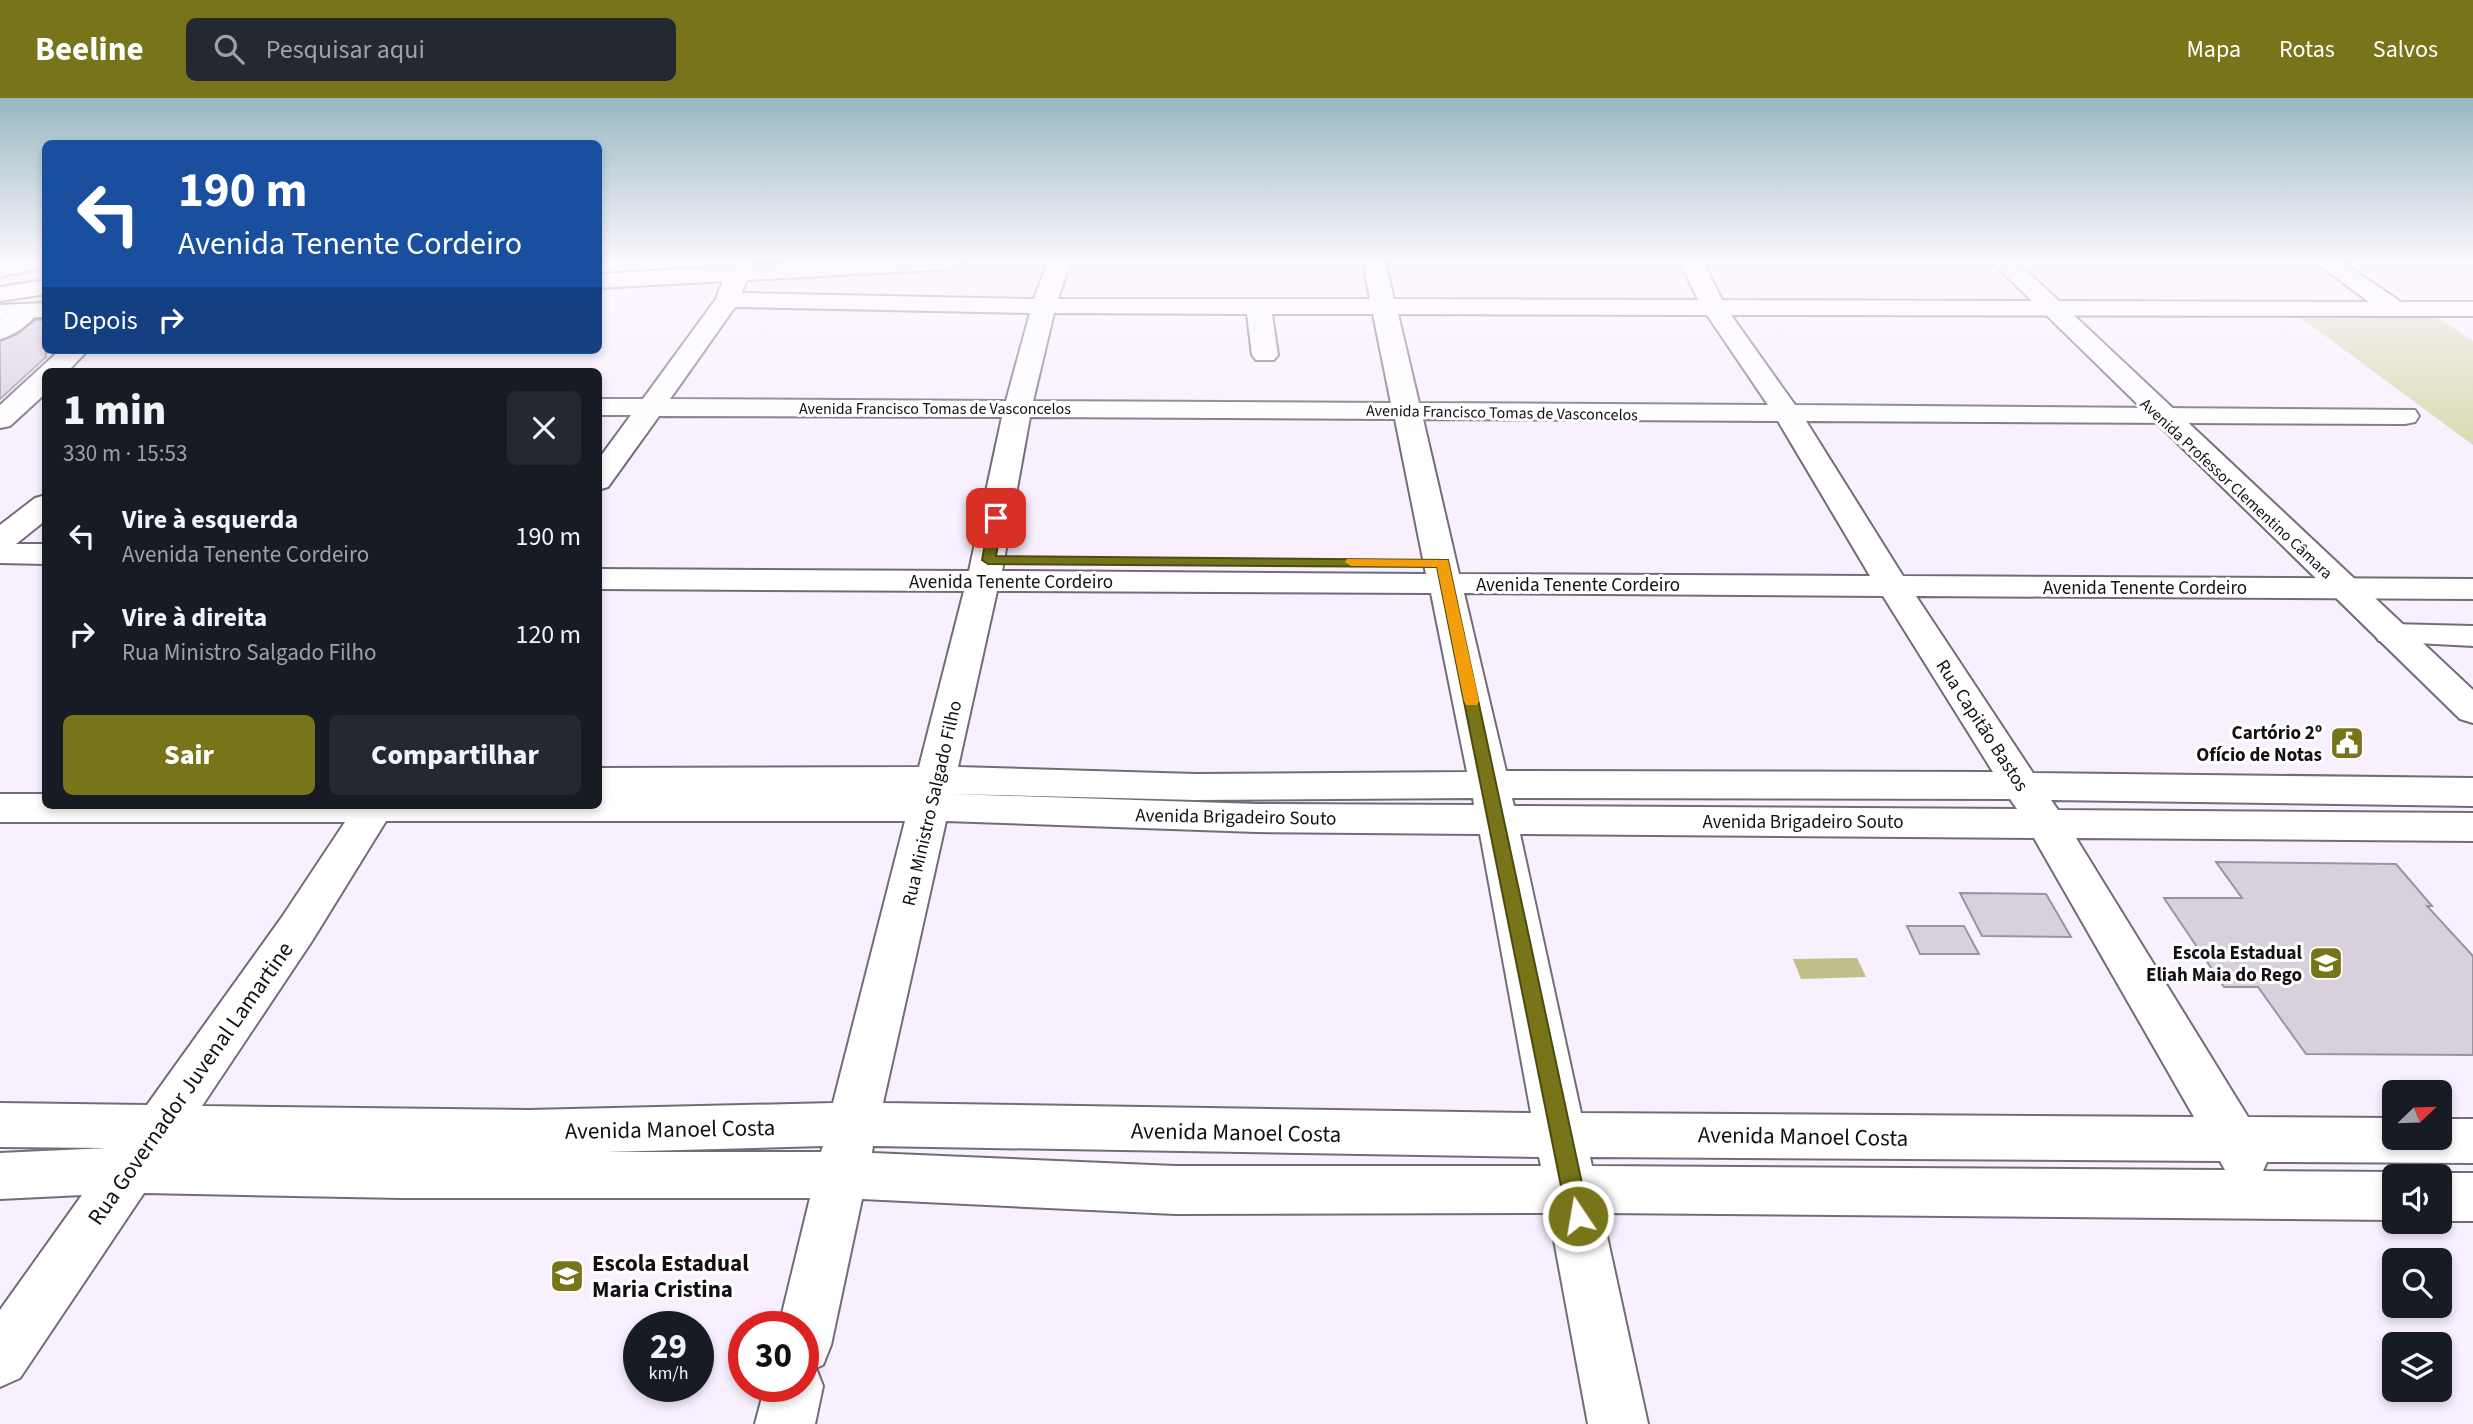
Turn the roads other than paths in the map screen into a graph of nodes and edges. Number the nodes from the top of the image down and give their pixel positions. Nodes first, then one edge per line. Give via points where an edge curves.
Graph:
1 (704, 324) edge
2 (1040, 324) edge
3 (1261, 324) edge
4 (1388, 324) edge
5 (1727, 324) edge
6 (2067, 324) edge
7 (71, 354) edge
8 (1265, 355) dead end
9 (55, 368) edge
10 (42, 381) edge
11 (602, 407) edge
12 (649, 407) junction
13 (1018, 408) junction
14 (1406, 411) junction
15 (2158, 413) junction
16 (42, 414) edge
17 (1788, 415) junction
18 (2405, 416) dead end
19 (3, 417) edge
20 (602, 475) edge
21 (42, 507) edge
22 (0, 541) edge
23 (0, 553) edge
24 (42, 554) edge
25 (602, 557) edge
26 (2473, 570) edge
27 (986, 571) junction
28 (1445, 573) junction
29 (0, 574) edge
30 (42, 574) edge
31 (1887, 577) junction
32 (2333, 578) junction
33 (602, 579) edge
34 (2473, 589) edge
35 (2473, 612) edge
36 (2390, 634) junction
37 (2460, 636) edge
38 (2473, 711) edge
39 (42, 780) edge
40 (0, 781) edge
41 (602, 781) edge
42 (2022, 786) junction
43 (2473, 792) edge
44 (934, 793) junction
45 (1493, 802) junction
46 (0, 808) edge
47 (42, 808) edge
48 (373, 809) edge
49 (602, 809) edge
50 (2045, 822) junction
51 (2473, 827) edge
52 (853, 1124) junction
53 (0, 1125) edge
54 (160, 1129) junction
55 (1559, 1134) junction
56 (2234, 1140) junction
57 (2473, 1141) edge
58 (131, 1170) junction
59 (841, 1175) junction
60 (0, 1177) edge
61 (1573, 1190) junction
62 (2267, 1194) junction
63 (2382, 1196) edge
64 (2452, 1197) edge
65 (2473, 1197) edge
66 (811, 1311) edge
67 (0, 1358) edge
68 (790, 1402) edge
69 (785, 1424) edge
70 (1618, 1424) edge

1 - 12 main road
2 - 13 main road, Rua Ministro Salgado Filho
3 - 8 main road
4 - 14 main road
5 - 17 main road, Rua Capitão Bastos
6 - 15 main road, Avenida Professor Clementino Câmara
7 - 9 main road
10 - 19 main road
11 - 12 main road, Avenida Francisco Tomas de Vasconcelos
12 - 13 main road, Avenida Francisco Tomas de Vasconcelos
12 - 20 main road
13 - 14 main road, Avenida Francisco Tomas de Vasconcelos
13 - 27 main road, Rua Ministro Salgado Filho
14 - 17 main road, Avenida Francisco Tomas de Vasconcelos
14 - 28 main road
15 - 17 main road, Avenida Francisco Tomas de Vasconcelos
15 - 18 main road, Avenida Francisco Tomas de Vasconcelos
15 - 32 main road, Avenida Professor Clementino Câmara
16 - 19 main road
17 - 31 main road, Rua Capitão Bastos
21 - 22 main road
23 - 24 main road
25 - 27 main road, Avenida Tenente Cordeiro
26 - 32 main road, Avenida Tenente Cordeiro
27 - 28 main road, Avenida Tenente Cordeiro
27 - 33 main road, Avenida Tenente Cordeiro
27 - 44 main road, Rua Ministro Salgado Filho
28 - 31 main road, Avenida Tenente Cordeiro
28 - 45 main road
29 - 30 main road
31 - 32 main road, Avenida Tenente Cordeiro
31 - 42 main road, Rua Capitão Bastos
32 - 34 main road, Avenida Tenente Cordeiro
32 - 36 main road, Avenida Professor Clementino Câmara
35 - 37 main road via 2426,614
36 - 37 main road
36 - 38 main road, Avenida Professor Clementino Câmara
39 - 40 main road
41 - 44 main road, Avenida Brigadeiro Souto
42 - 43 main road, Avenida Brigadeiro Souto
42 - 45 main road, Avenida Brigadeiro Souto
42 - 50 main road, Rua Capitão Bastos
44 - 45 main road, Avenida Brigadeiro Souto via 1256,818
44 - 49 main road, Avenida Brigadeiro Souto
44 - 52 main road, Rua Ministro Salgado Filho
45 - 50 main road, Avenida Brigadeiro Souto
45 - 55 main road
46 - 47 main road, Avenida Brigadeiro Souto
48 - 54 main road, Rua Governador Juvenal Lamartine
50 - 51 main road, Avenida Brigadeiro Souto
50 - 56 main road, Rua Capitão Bastos
52 - 54 main road, Avenida Manoel Costa via 528,1132
52 - 55 main road, Avenida Manoel Costa
52 - 59 main road, Rua Ministro Salgado Filho
53 - 54 main road, Avenida Manoel Costa
54 - 58 main road, Rua Governador Juvenal Lamartine
55 - 56 main road, Avenida Manoel Costa
55 - 61 main road
56 - 57 main road, Avenida Manoel Costa
56 - 62 main road, Rua Capitão Bastos
58 - 59 main road
58 - 60 main road
58 - 67 main road, Rua Governador Juvenal Lamartine
59 - 61 main road via 1175,1190
59 - 66 main road, Rua Ministro Salgado Filho
61 - 62 main road
61 - 70 main road
62 - 63 main road
64 - 65 main road
68 - 69 main road

